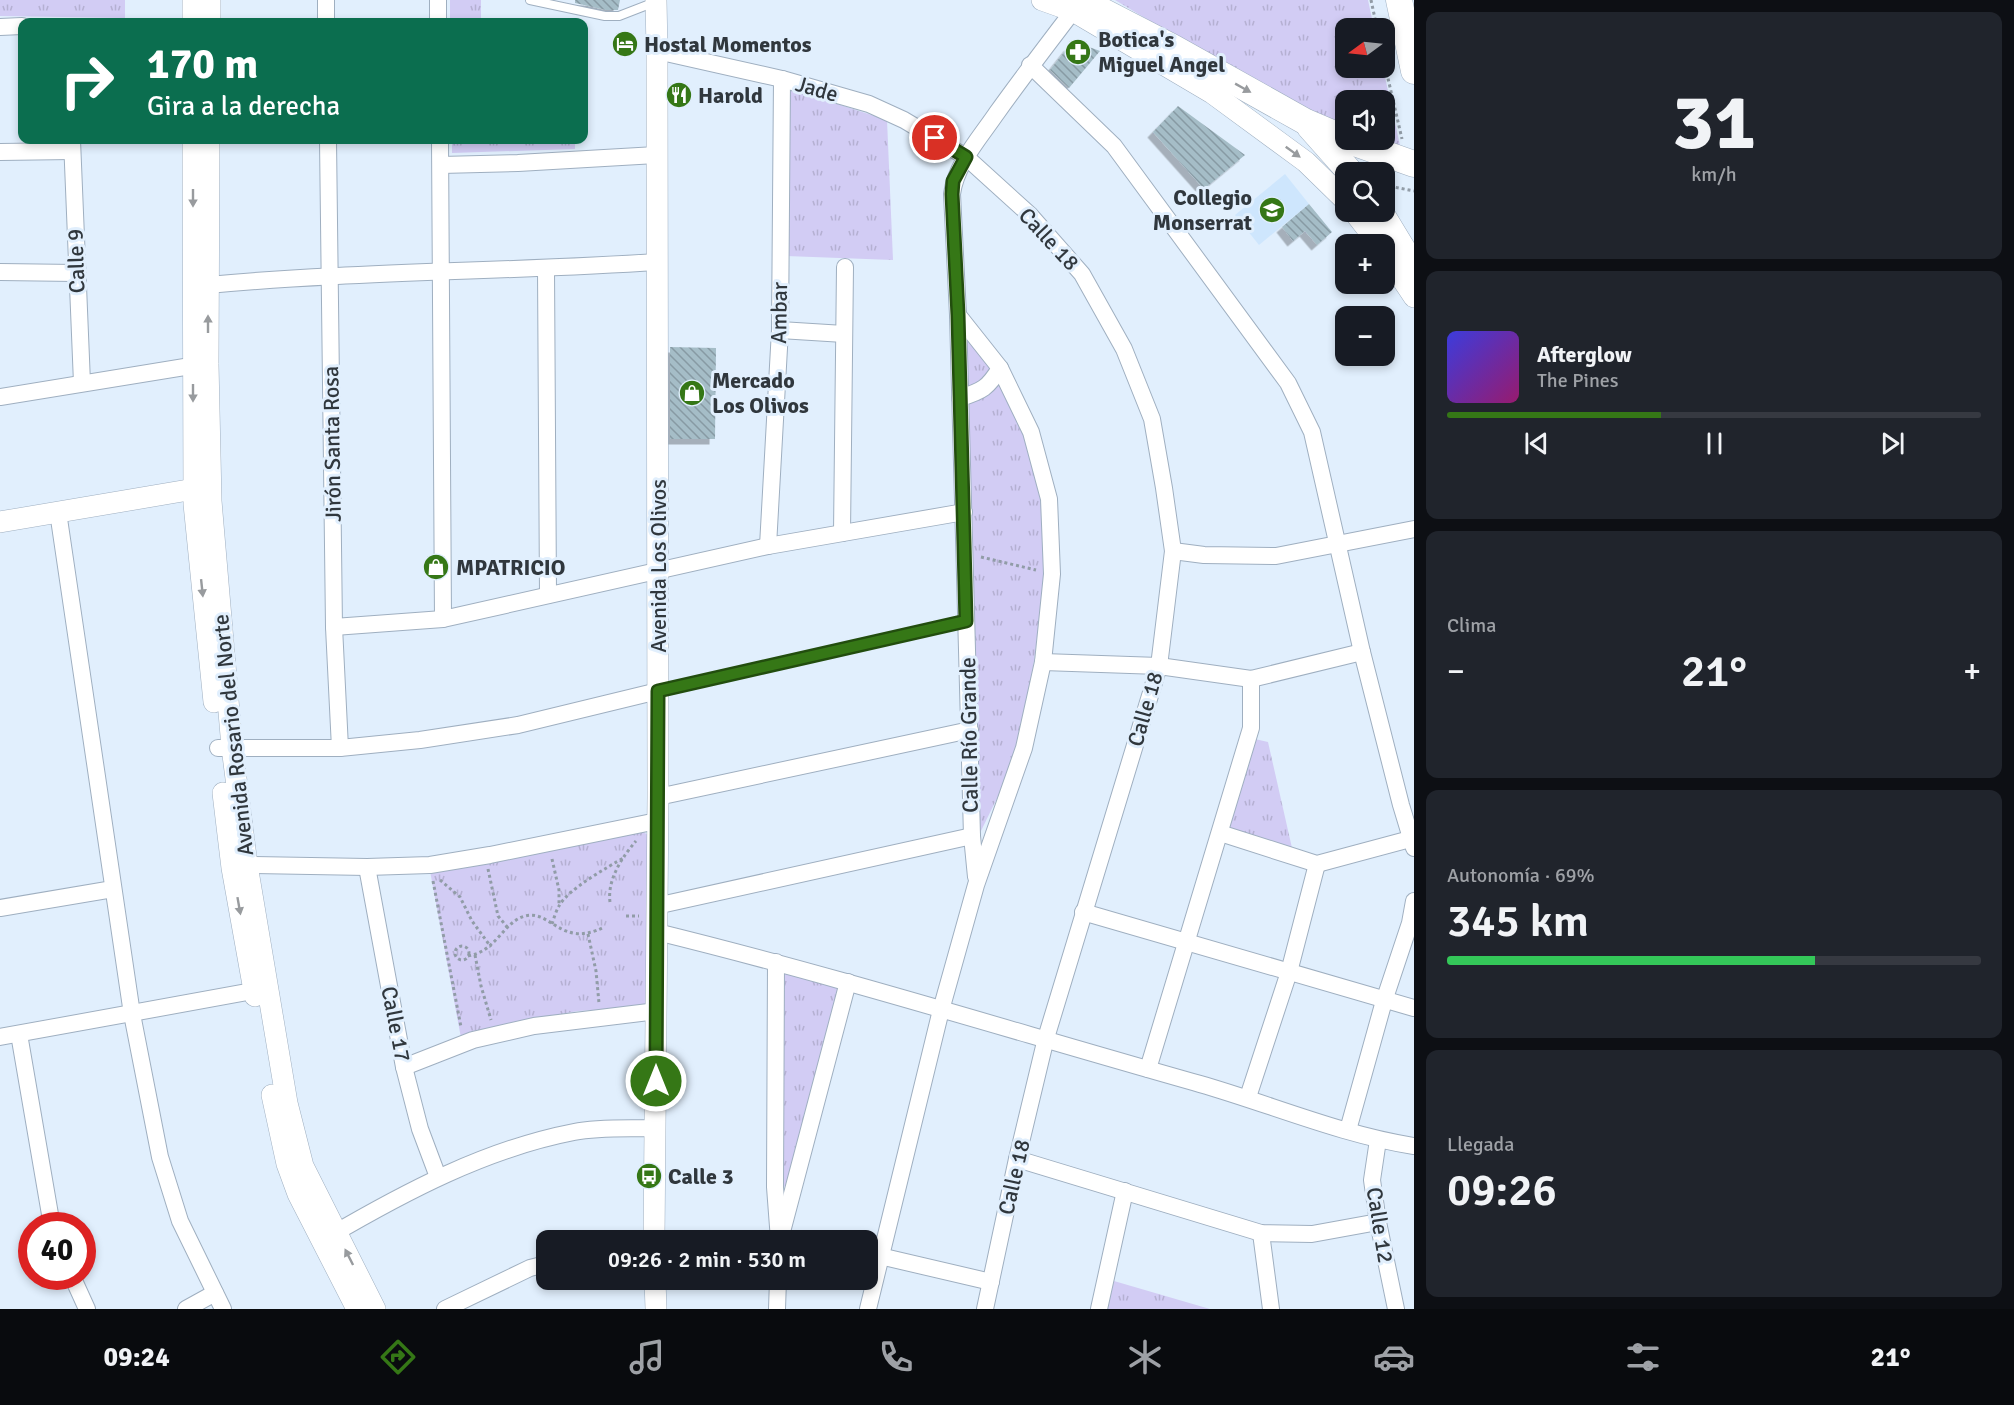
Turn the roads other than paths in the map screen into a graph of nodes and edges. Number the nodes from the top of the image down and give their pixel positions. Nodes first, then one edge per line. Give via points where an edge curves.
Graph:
1 (193, 0) edge
2 (210, 0) edge
3 (326, 0) edge
4 (438, 0) edge
5 (530, 0) edge
6 (1042, 0) edge
7 (1399, 0) edge
8 (656, 1) edge
9 (1077, 5) edge
10 (193, 18) edge
11 (210, 18) edge
12 (326, 18) edge
13 (438, 18) edge
14 (18, 26) edge
15 (0, 27) edge
16 (657, 51) junction
17 (1030, 66) junction
18 (1414, 71) edge
19 (782, 79) junction
20 (1215, 84) junction
21 (1306, 122) junction
22 (1335, 134) edge
23 (193, 144) edge
24 (209, 144) edge
25 (328, 144) edge
26 (440, 144) edge
27 (72, 145) edge
28 (1384, 150) edge
29 (0, 152) edge
30 (656, 155) junction
31 (966, 157) junction
32 (1409, 157) edge
33 (1341, 162) edge
34 (441, 165) junction
35 (1335, 190) edge
36 (1363, 222) edge
37 (1383, 222) edge
38 (1397, 261) edge
39 (657, 262) junction
40 (845, 267) dead end
41 (546, 269) junction
42 (0, 272) edge
43 (440, 272) junction
44 (76, 273) junction
45 (330, 277) junction
46 (201, 286) junction
47 (1414, 297) edge
48 (958, 315) junction
49 (780, 330) junction
50 (844, 334) junction
51 (201, 364) junction
52 (1000, 368) junction
53 (82, 383) junction
54 (0, 397) edge
55 (960, 398) junction
56 (202, 495) junction
57 (964, 512) junction
58 (59, 519) junction
59 (0, 522) edge
60 (1414, 529) edge
61 (842, 533) junction
62 (0, 535) edge
63 (1337, 544) junction
64 (768, 546) junction
65 (1173, 551) junction
66 (658, 572) junction
67 (548, 595) junction
68 (443, 618) junction
69 (966, 621) junction
70 (334, 627) junction
71 (1362, 652) junction
72 (1042, 662) junction
73 (1159, 666) junction
74 (1251, 679) junction
75 (658, 691) junction
76 (970, 730) junction
77 (225, 748) junction
78 (340, 748) junction
79 (658, 797) junction
80 (657, 821) junction
81 (1220, 833) junction
82 (972, 836) junction
83 (1413, 842) edge
84 (1317, 864) junction
85 (239, 866) junction
86 (367, 867) junction
87 (976, 885) junction
88 (113, 889) junction
89 (1414, 900) edge
90 (0, 908) edge
91 (649, 910) junction
92 (1083, 912) junction
93 (657, 932) junction
94 (1186, 940) junction
95 (776, 962) junction
96 (1289, 972) junction
97 (848, 982) junction
98 (261, 989) junction
99 (1384, 1001) junction
100 (1414, 1008) edge
101 (941, 1010) junction
102 (657, 1011) junction
103 (132, 1014) junction
104 (19, 1034) junction
105 (0, 1037) edge
106 (1046, 1038) junction
107 (404, 1067) junction
108 (1148, 1069) junction
109 (1248, 1097) junction
110 (656, 1128) junction
111 (1348, 1130) junction
112 (1378, 1140) junction
113 (1414, 1146) edge
114 (1017, 1159) junction
115 (438, 1177) junction
116 (1125, 1191) junction
117 (50, 1212) edge
118 (1378, 1222) junction
119 (654, 1230) edge
120 (778, 1230) edge
121 (782, 1230) edge
122 (1261, 1233) junction
123 (329, 1236) junction
124 (878, 1240) edge
125 (878, 1256) edge
126 (536, 1266) edge
127 (991, 1282) junction
128 (78, 1290) edge
129 (655, 1290) edge
130 (778, 1290) edge
131 (870, 1290) edge
132 (215, 1293) junction
133 (87, 1309) edge
134 (186, 1309) edge
135 (223, 1309) edge
136 (357, 1309) edge
137 (375, 1309) edge
138 (445, 1309) edge
139 (656, 1309) edge
140 (777, 1309) edge
141 (868, 1309) edge
142 (985, 1309) edge
143 (1099, 1309) edge
144 (1271, 1309) edge
145 (1396, 1309) edge

1 - 10 street
2 - 11 street
3 - 12 street
4 - 13 street
5 - 8 lane via 605,16 619,16
6 - 9 street
7 - 18 main road
8 - 16 street, Avenida Los Olivos
9 - 17 street, Calle Río Grande
9 - 20 main road via 1174,48
14 - 15 street
16 - 19 street, Jade
16 - 30 street, Avenida Los Olivos
17 - 31 street, Calle Río Grande
17 - 63 street via 1114,146 1288,382 1312,432
19 - 31 street, Jade via 869,104
19 - 49 street, Ambar
20 -> 21 main road
20 -> 35 street
21 - 22 main road
21 - 33 main road
23 -> 46 street, Avenida Rosario del Norte
24 - 46 street, Avenida Rosario del Norte
25 - 45 street, Jirón Santa Rosa
26 - 34 street
27 - 29 street
27 - 44 street, Calle 9
28 - 32 main road
30 - 34 street
30 - 39 street, Avenida Los Olivos
31 - 48 street, Calle Río Grande via 953,181 952,194
31 - 65 street, Calle 18 via 1030,216 1082,274 1124,349 1152,419
34 - 43 street
36 - 38 street
37 - 38 main road
38 - 47 street
39 - 41 street
39 - 66 street, Avenida Los Olivos
40 - 50 street
41 - 43 street
41 - 67 street
42 - 44 street
43 - 45 street
43 - 68 street
44 - 53 street, Calle 9
45 - 46 street
45 - 70 street, Jirón Santa Rosa
46 - 51 street, Avenida Rosario del Norte
48 - 52 street
48 - 55 street, Calle Río Grande
49 - 50 street
49 - 64 street, Ambar
50 - 61 street
51 - 53 street
51 - 56 street, Avenida Rosario del Norte
52 - 55 street via 989,385
52 - 72 street via 1031,432 1049,500 1052,574
53 - 54 street
55 - 57 street, Calle Río Grande
56 - 58 street
56 - 77 street, Avenida Rosario del Norte
57 - 61 street
57 - 69 street, Calle Río Grande
58 - 59 street
58 - 62 street
58 - 88 street
60 - 63 street
61 - 64 street
63 - 65 street via 1276,556
63 - 71 street
64 - 66 street
65 - 73 street, Calle 18
66 - 67 street
66 - 75 street, Avenida Los Olivos
67 - 68 street
68 - 70 street
69 - 75 lane
69 - 76 street, Calle Río Grande
70 - 78 street, Jirón Santa Rosa
71 - 74 street
71 - 83 street
72 - 73 street
72 - 87 street via 1024,748
73 - 74 street
73 - 92 street, Calle 18
74 - 81 street via 1251,728
75 - 78 street via 518,725
75 - 79 street, Avenida Los Olivos
76 - 79 street
76 - 82 street, Calle Río Grande
77 - 78 street
77 - 85 street, Avenida Rosario del Norte
79 - 80 street, Avenida Los Olivos
80 - 86 street via 430,865
80 - 91 street, Avenida Los Olivos
81 - 84 street
81 - 94 street
82 - 87 street, Calle Río Grande
82 - 91 street
83 - 84 street
84 - 96 street
85 - 86 street
85 - 98 street, Avenida Rosario del Norte
86 - 107 street, Calle 17
87 - 101 street
88 - 90 street
88 - 103 street
89 - 99 street
91 - 93 street, Avenida Los Olivos
92 - 94 street
92 - 106 street, Calle 18
93 - 95 street
93 - 102 street, Avenida Los Olivos
94 - 96 street
94 - 108 street
95 - 97 street
95 - 120 street via 774,1187
96 - 99 street
96 - 109 street
97 - 101 street
97 - 121 street
98 - 103 street
98 - 123 street, Avenida Rosario del Norte via 303,1166
99 - 100 street
99 - 111 street
101 - 106 street
101 - 124 street
102 - 107 street via 534,1026 473,1040
102 - 110 street, Avenida Los Olivos
103 - 104 street
103 - 132 street via 159,1157 180,1221
104 - 105 street
104 - 117 street
106 - 108 street
106 - 114 street, Calle 18
107 - 115 street, Calle 17 via 420,1129
108 - 109 street
109 - 111 street
110 - 115 street via 575,1132 502,1152
110 - 119 street, Avenida Los Olivos
111 - 112 street
112 - 113 street
112 - 118 street, Calle 12 via 1372,1180
114 - 116 street
114 - 127 street, Calle 18
115 - 123 street
116 - 122 street
116 - 143 street
118 - 122 street via 1312,1234
118 - 145 street, Calle 12
122 - 144 street
123 - 136 street, Avenida Rosario del Norte
137 -> 123 street, Avenida Rosario del Norte
125 - 127 street
126 - 138 street
127 - 142 street, Calle 18
128 - 133 street
129 - 139 street
130 - 140 street
131 - 141 street
132 - 134 street
132 - 135 street

